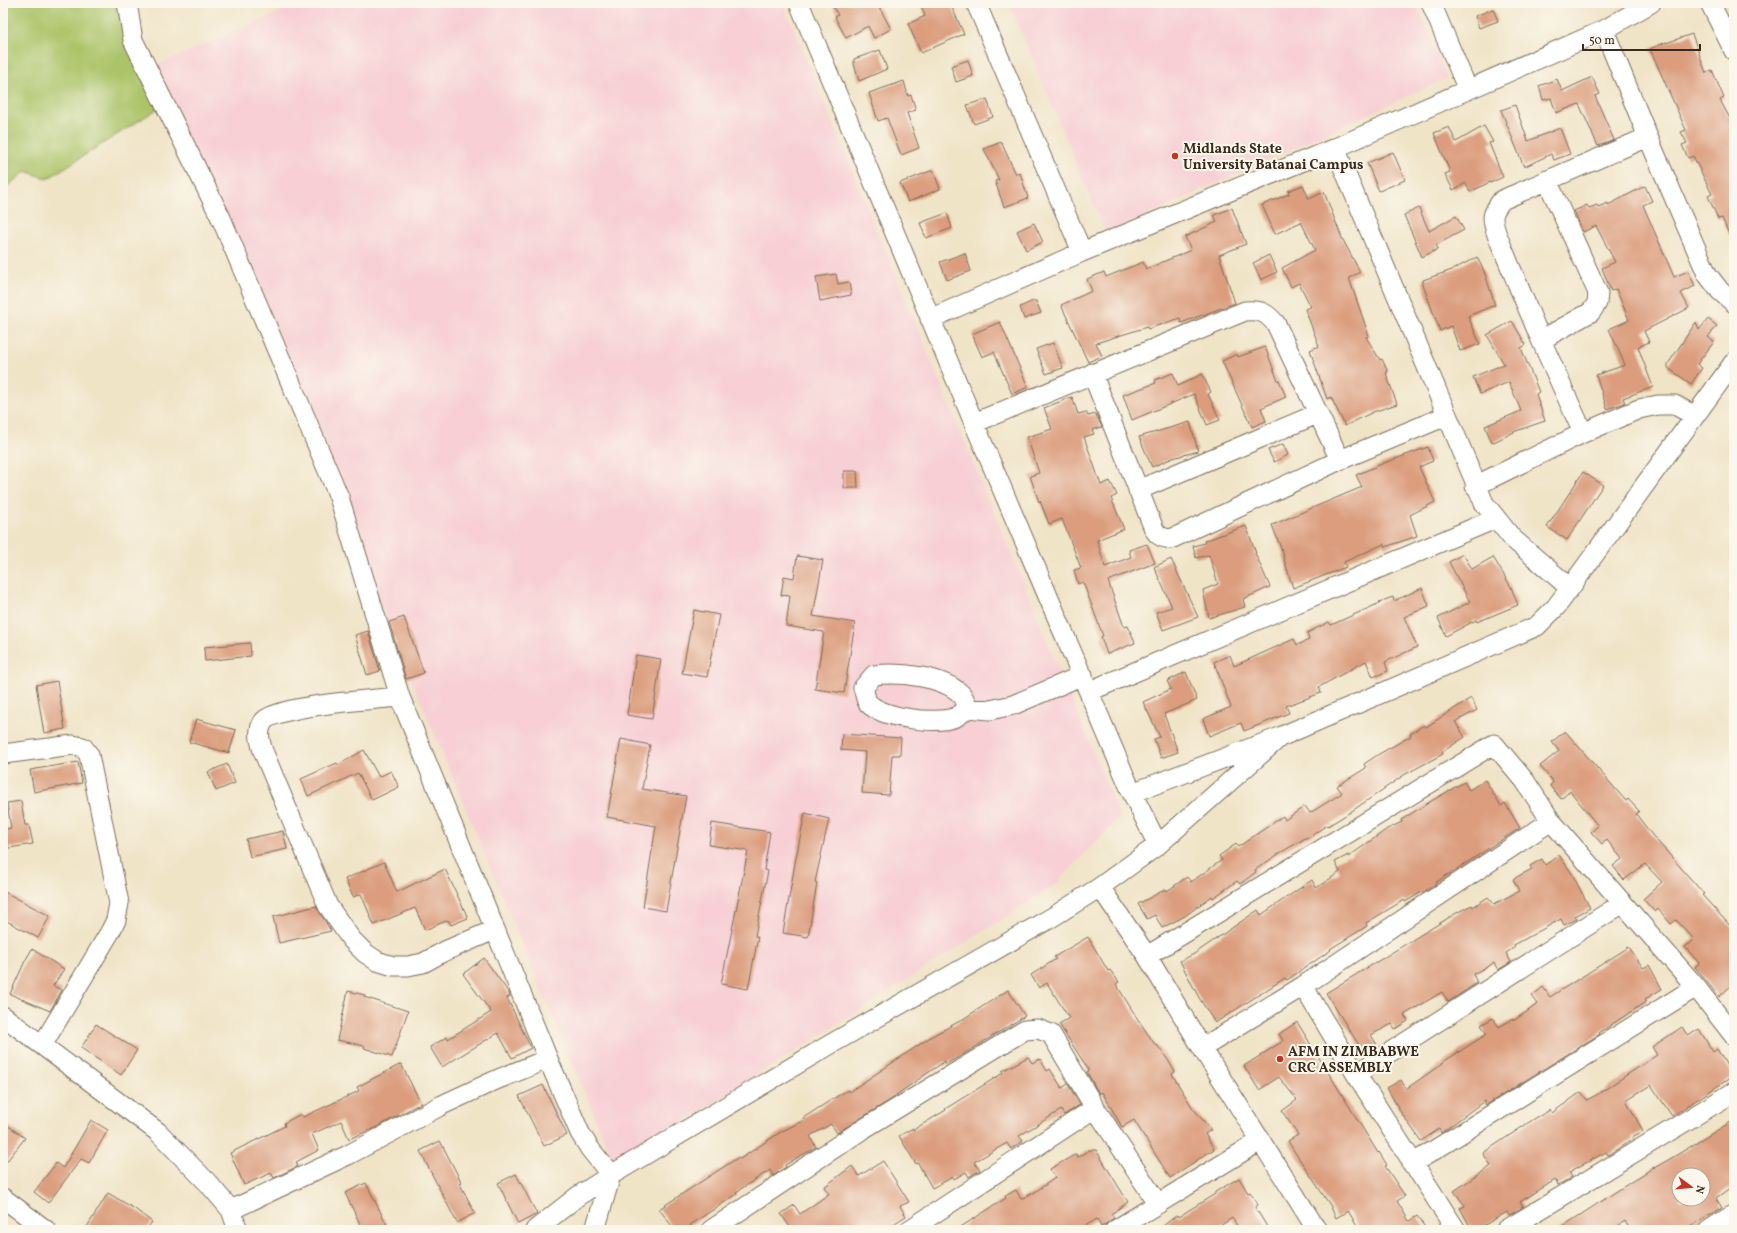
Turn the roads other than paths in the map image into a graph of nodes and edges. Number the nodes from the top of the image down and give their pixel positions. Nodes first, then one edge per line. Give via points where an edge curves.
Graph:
1 (126, 3) edge
2 (799, 3) edge
3 (976, 3) edge
4 (1431, 3) edge
5 (1651, 3) edge
6 (1710, 3) edge
7 (1604, 30) junction
8 (1734, 51) edge
9 (1468, 90) junction
10 (1648, 138) junction
11 (1335, 148) junction
12 (1547, 180) junction
13 (1082, 252) junction
14 (1734, 303) edge
15 (930, 319) junction
16 (1540, 340) junction
17 (1734, 362) edge
18 (1092, 373) junction
19 (1317, 414) junction
20 (1446, 416) junction
21 (1695, 416) junction
22 (974, 423) junction
23 (1583, 433) junction
24 (1340, 460) junction
25 (1475, 486) junction
26 (1138, 490) junction
27 (1496, 519) junction
28 (1570, 588) junction
29 (1086, 683) junction
30 (400, 697) junction
31 (968, 708) junction
32 (1280, 737) junction
33 (3, 754) edge
34 (1132, 793) junction
35 (1551, 821) junction
36 (1158, 845) junction
37 (1100, 886) junction
38 (1623, 903) junction
39 (494, 930) junction
40 (1147, 956) junction
41 (1303, 986) junction
42 (1696, 987) junction
43 (3, 1016) edge
44 (1734, 1036) edge
45 (42, 1044) junction
46 (1202, 1048) junction
47 (548, 1059) junction
48 (1356, 1074) junction
49 (1734, 1092) edge
50 (1095, 1108) junction
51 (1260, 1141) junction
52 (1412, 1164) junction
53 (611, 1175) junction
54 (3, 1198) edge
55 (1158, 1204) junction
56 (231, 1210) junction
57 (1734, 1214) edge
58 (46, 1230) edge
59 (238, 1230) edge
60 (535, 1230) edge
61 (595, 1230) edge
62 (711, 1230) edge
63 (909, 1230) edge
64 (1115, 1230) edge
65 (1317, 1230) edge
66 (1456, 1230) edge
67 (1506, 1230) edge
68 (1710, 1230) edge

1 - 30 street via 134,40 221,218 339,497
2 - 15 street
3 - 13 street
4 - 9 street
5 - 7 street
6 - 8 street
7 - 9 street
7 - 10 street
9 - 11 street
10 - 12 street
10 - 14 street via 1707,274
11 - 13 street
11 - 20 street
12 - 16 street via 1502,200 1494,211 1492,221
12 - 16 street via 1598,293 1597,303 1591,312
13 - 15 street
15 - 22 street
16 - 23 street
17 - 21 street
18 - 19 street via 1245,311 1256,310 1268,314 1276,324
18 - 22 street
18 - 26 street
19 - 24 street
19 - 26 street
20 - 24 street
20 - 25 street
21 - 23 street via 1675,405 1658,405 1639,409
21 - 28 street
22 - 29 street
23 - 25 street
24 - 26 street via 1170,539 1157,535
25 - 27 street
27 - 28 street via 1512,538
27 - 29 street
28 - 32 street via 1537,626
29 - 31 street via 990,710
29 - 34 street
30 - 39 street
30 - 39 street via 328,704 273,714 263,720 258,733 263,751 328,906 351,939 365,953 377,961 393,966 408,966 423,963
31 - 31 street via 956,717 938,721 910,718 881,711 868,702 863,688 874,674 919,676 950,686 962,695
32 - 34 street
32 - 36 street
33 - 45 street via 73,745 83,747 89,755 119,903 116,920 110,932
34 - 36 street
35 - 38 street
35 - 40 street via 1525,781 1494,744
35 - 41 street
36 - 37 street
37 - 40 street
37 - 53 street via 1051,918 831,1044
38 - 42 street
38 - 48 street
39 - 47 street
40 - 46 street
41 - 46 street
41 - 48 street
42 - 44 street
42 - 52 street
43 - 45 street
45 - 56 street via 158,1132
46 - 51 street
47 - 53 street via 580,1133
47 - 56 street via 442,1105 348,1155
48 - 52 street
49 - 67 street
50 - 55 street
50 - 62 street via 1051,1034 1038,1029 1026,1030 860,1131
50 - 63 street
51 - 55 street
51 - 65 street
52 - 66 street
53 - 60 street via 578,1196
53 - 61 street
54 - 58 street
55 - 64 street
56 - 59 street
57 - 68 street

